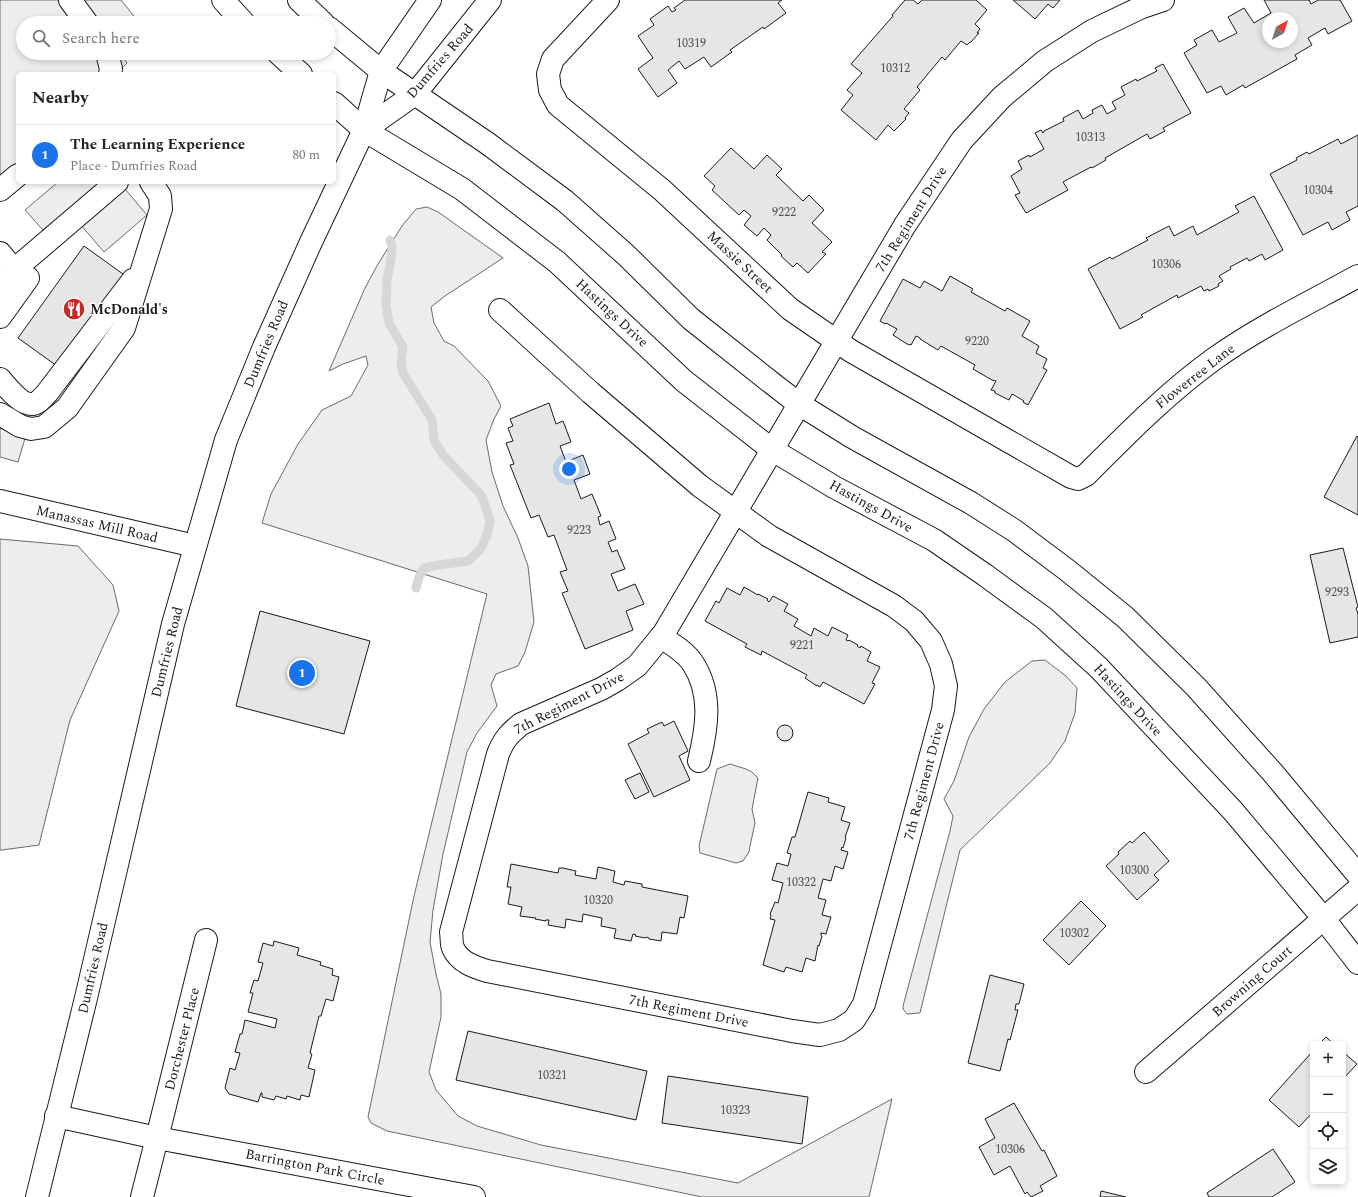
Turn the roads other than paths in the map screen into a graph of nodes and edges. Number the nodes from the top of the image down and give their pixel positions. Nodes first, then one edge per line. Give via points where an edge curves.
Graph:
1 (70, 0) edge
2 (223, 0) edge
3 (299, 0) edge
4 (430, 0) edge
5 (490, 0) edge
6 (608, 0) edge
7 (1163, 0) edge
8 (82, 16) edge
9 (238, 16) edge
10 (316, 16) edge
11 (336, 34) edge
12 (109, 60) edge
13 (286, 60) edge
14 (381, 71) junction
15 (110, 72) edge
16 (299, 72) edge
17 (415, 94) junction
18 (336, 105) edge
19 (364, 130) junction
20 (16, 177) edge
21 (115, 184) edge
22 (152, 184) edge
23 (0, 190) edge
24 (65, 226) junction
25 (0, 254) edge
26 (143, 267) junction
27 (14, 270) junction
28 (1358, 276) edge
29 (0, 291) edge
30 (500, 310) dead end
31 (0, 317) edge
32 (836, 341) junction
33 (0, 379) edge
34 (799, 404) junction
35 (0, 414) edge
36 (771, 449) junction
37 (1048, 464) joint
38 (0, 501) edge
39 (736, 512) junction
40 (195, 546) junction
41 (661, 637) junction
42 (699, 761) dead end
43 (1358, 875) edge
44 (1358, 889) edge
45 (1324, 919) junction
46 (206, 940) dead end
47 (1358, 963) edge
48 (1146, 1072) dead end
49 (56, 1116) junction
50 (157, 1138) junction
51 (37, 1197) edge
52 (142, 1197) edge
53 (474, 1197) edge

1 - 8 street
2 - 9 street
3 - 10 street
4 - 14 street, Dumfries Road
5 - 17 street, Dumfries Road
6 - 32 street, Massie Street via 554,59 548,74 550,90 558,105 662,190 790,309
7 - 32 street, 7th Regiment Drive via 1092,31 1045,61 1002,96 962,140 905,225
11 - 14 street
12 - 15 street
13 - 16 street
14 - 17 street
14 - 19 street, Dumfries Road
17 - 19 street, Dumfries Road
17 - 34 street via 565,201 626,255 691,319
18 - 19 street, Hastings Drive
19 - 36 street, Hastings Drive via 462,190 557,262 684,381
19 - 40 street, Dumfries Road via 264,346 226,440
20 - 23 street
21 - 24 street
22 - 26 street via 160,196 161,209
24 - 27 street
24 - 31 street
25 - 27 street
26 - 33 street via 39,402 26,403
26 - 35 street via 124,328 67,408 44,427 31,429 20,426
27 - 29 street
28 - 37 street, Flowerree Lane via 1245,338 1213,359 1152,409 1086,475 1078,479 1071,477
30 - 39 street via 675,466
32 - 34 street, 7th Regiment Drive
32 - 37 street, Massie Street
34 - 36 street, 7th Regiment Drive
34 - 43 street via 1015,531 1125,617 1196,687 1273,773
36 - 39 street, 7th Regiment Drive
36 - 45 street, Hastings Drive via 934,540 1044,618 1099,668 1233,812
38 - 40 street, Manassas Mill Road
39 - 41 street, 7th Regiment Drive
39 - 41 street, 7th Regiment Drive via 769,536 894,606 914,621 930,641 941,664 946,686 942,710 864,1004 854,1020 839,1030 820,1035 792,1032 487,971 474,967 460,958 452,948 451,932 503,742 521,724 618,680 637,666
40 - 49 street, Dumfries Road via 173,624
41 - 42 street via 692,662 704,690 707,720
44 - 45 street, Browning Court
45 - 47 street, Hastings Drive
45 - 48 street, Browning Court
46 - 50 street, Dorchester Place
49 - 50 street, Barrington Park Circle
49 - 51 street, Dumfries Road
50 - 52 street
50 - 53 street, Barrington Park Circle

